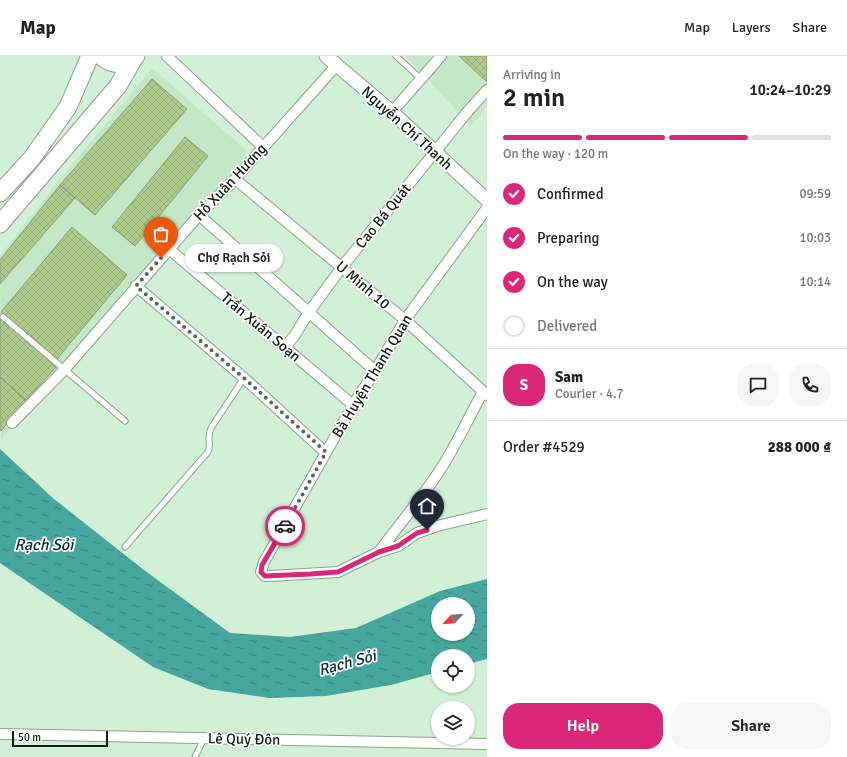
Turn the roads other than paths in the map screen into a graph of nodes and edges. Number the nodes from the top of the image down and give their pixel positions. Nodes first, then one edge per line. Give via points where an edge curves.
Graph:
1 (90, 56) edge
2 (101, 56) edge
3 (167, 56) edge
4 (326, 56) edge
5 (396, 56) edge
6 (441, 56) edge
7 (135, 58) edge
8 (336, 66) junction
9 (421, 78) junction
10 (487, 90) edge
11 (392, 112) junction
12 (263, 147) junction
13 (435, 152) junction
14 (235, 178) junction
15 (0, 193) edge
16 (487, 200) edge
17 (487, 208) edge
18 (199, 215) junction
19 (0, 224) edge
20 (169, 249) junction
21 (342, 268) junction
22 (136, 286) junction
23 (309, 312) junction
24 (3, 317) dead end
25 (405, 320) junction
26 (285, 348) junction
27 (64, 370) junction
28 (375, 371) junction
29 (244, 378) junction
30 (485, 393) edge
31 (353, 405) junction
32 (125, 421) dead end
33 (12, 424) dead end
34 (326, 452) junction
35 (487, 514) edge
36 (126, 547) dead end
37 (379, 552) junction
38 (0, 734) edge
39 (204, 738) junction
40 (487, 744) edge
41 (195, 757) edge

1 - 15 main road via 68,107 32,158
2 - 7 main road via 119,65
3 - 12 street
4 - 8 street, Nguyễn Chí Thanh
5 - 9 lane
6 - 9 street
7 - 19 main road via 118,86
8 - 11 street, Nguyễn Chí Thanh
8 - 12 street, Hồ Xuân Hương
9 - 11 street
10 - 13 street, Cao Bá Quát
11 - 13 street, Nguyễn Chí Thanh
12 - 14 street, Hồ Xuân Hương
13 - 16 street, Nguyễn Chí Thanh
13 - 21 street, Cao Bá Quát
14 - 18 street, Hồ Xuân Hương
14 - 21 street, U Minh 10
17 - 25 street, Bà Huyện Thanh Quan
18 - 20 street, Hồ Xuân Hương
18 - 23 street
20 - 22 street, Hồ Xuân Hương
20 - 26 street, Trần Xuân Soạn
21 - 23 street, Cao Bá Quát
21 - 25 street, U Minh 10
22 - 27 street, Hồ Xuân Hương
22 - 29 street
23 - 26 street, Cao Bá Quát
23 - 28 street
24 - 27 lane
25 - 28 street, Bà Huyện Thanh Quan
25 - 30 street, U Minh 10
26 - 31 street, Trần Xuân Soạn
27 - 32 lane
27 - 33 street, Hồ Xuân Hương
28 - 31 street, Bà Huyện Thanh Quan
29 - 34 street
29 - 36 lane via 211,428 208,435 208,452
30 - 37 street via 442,467
31 - 34 street, Bà Huyện Thanh Quan
34 - 37 street, Bà Huyện Thanh Quan via 264,562 262,574 284,576 338,572
35 - 37 street via 417,533 398,546
38 - 39 street, Lê Quý Đôn
39 - 40 street, Lê Quý Đôn
39 - 41 lane

